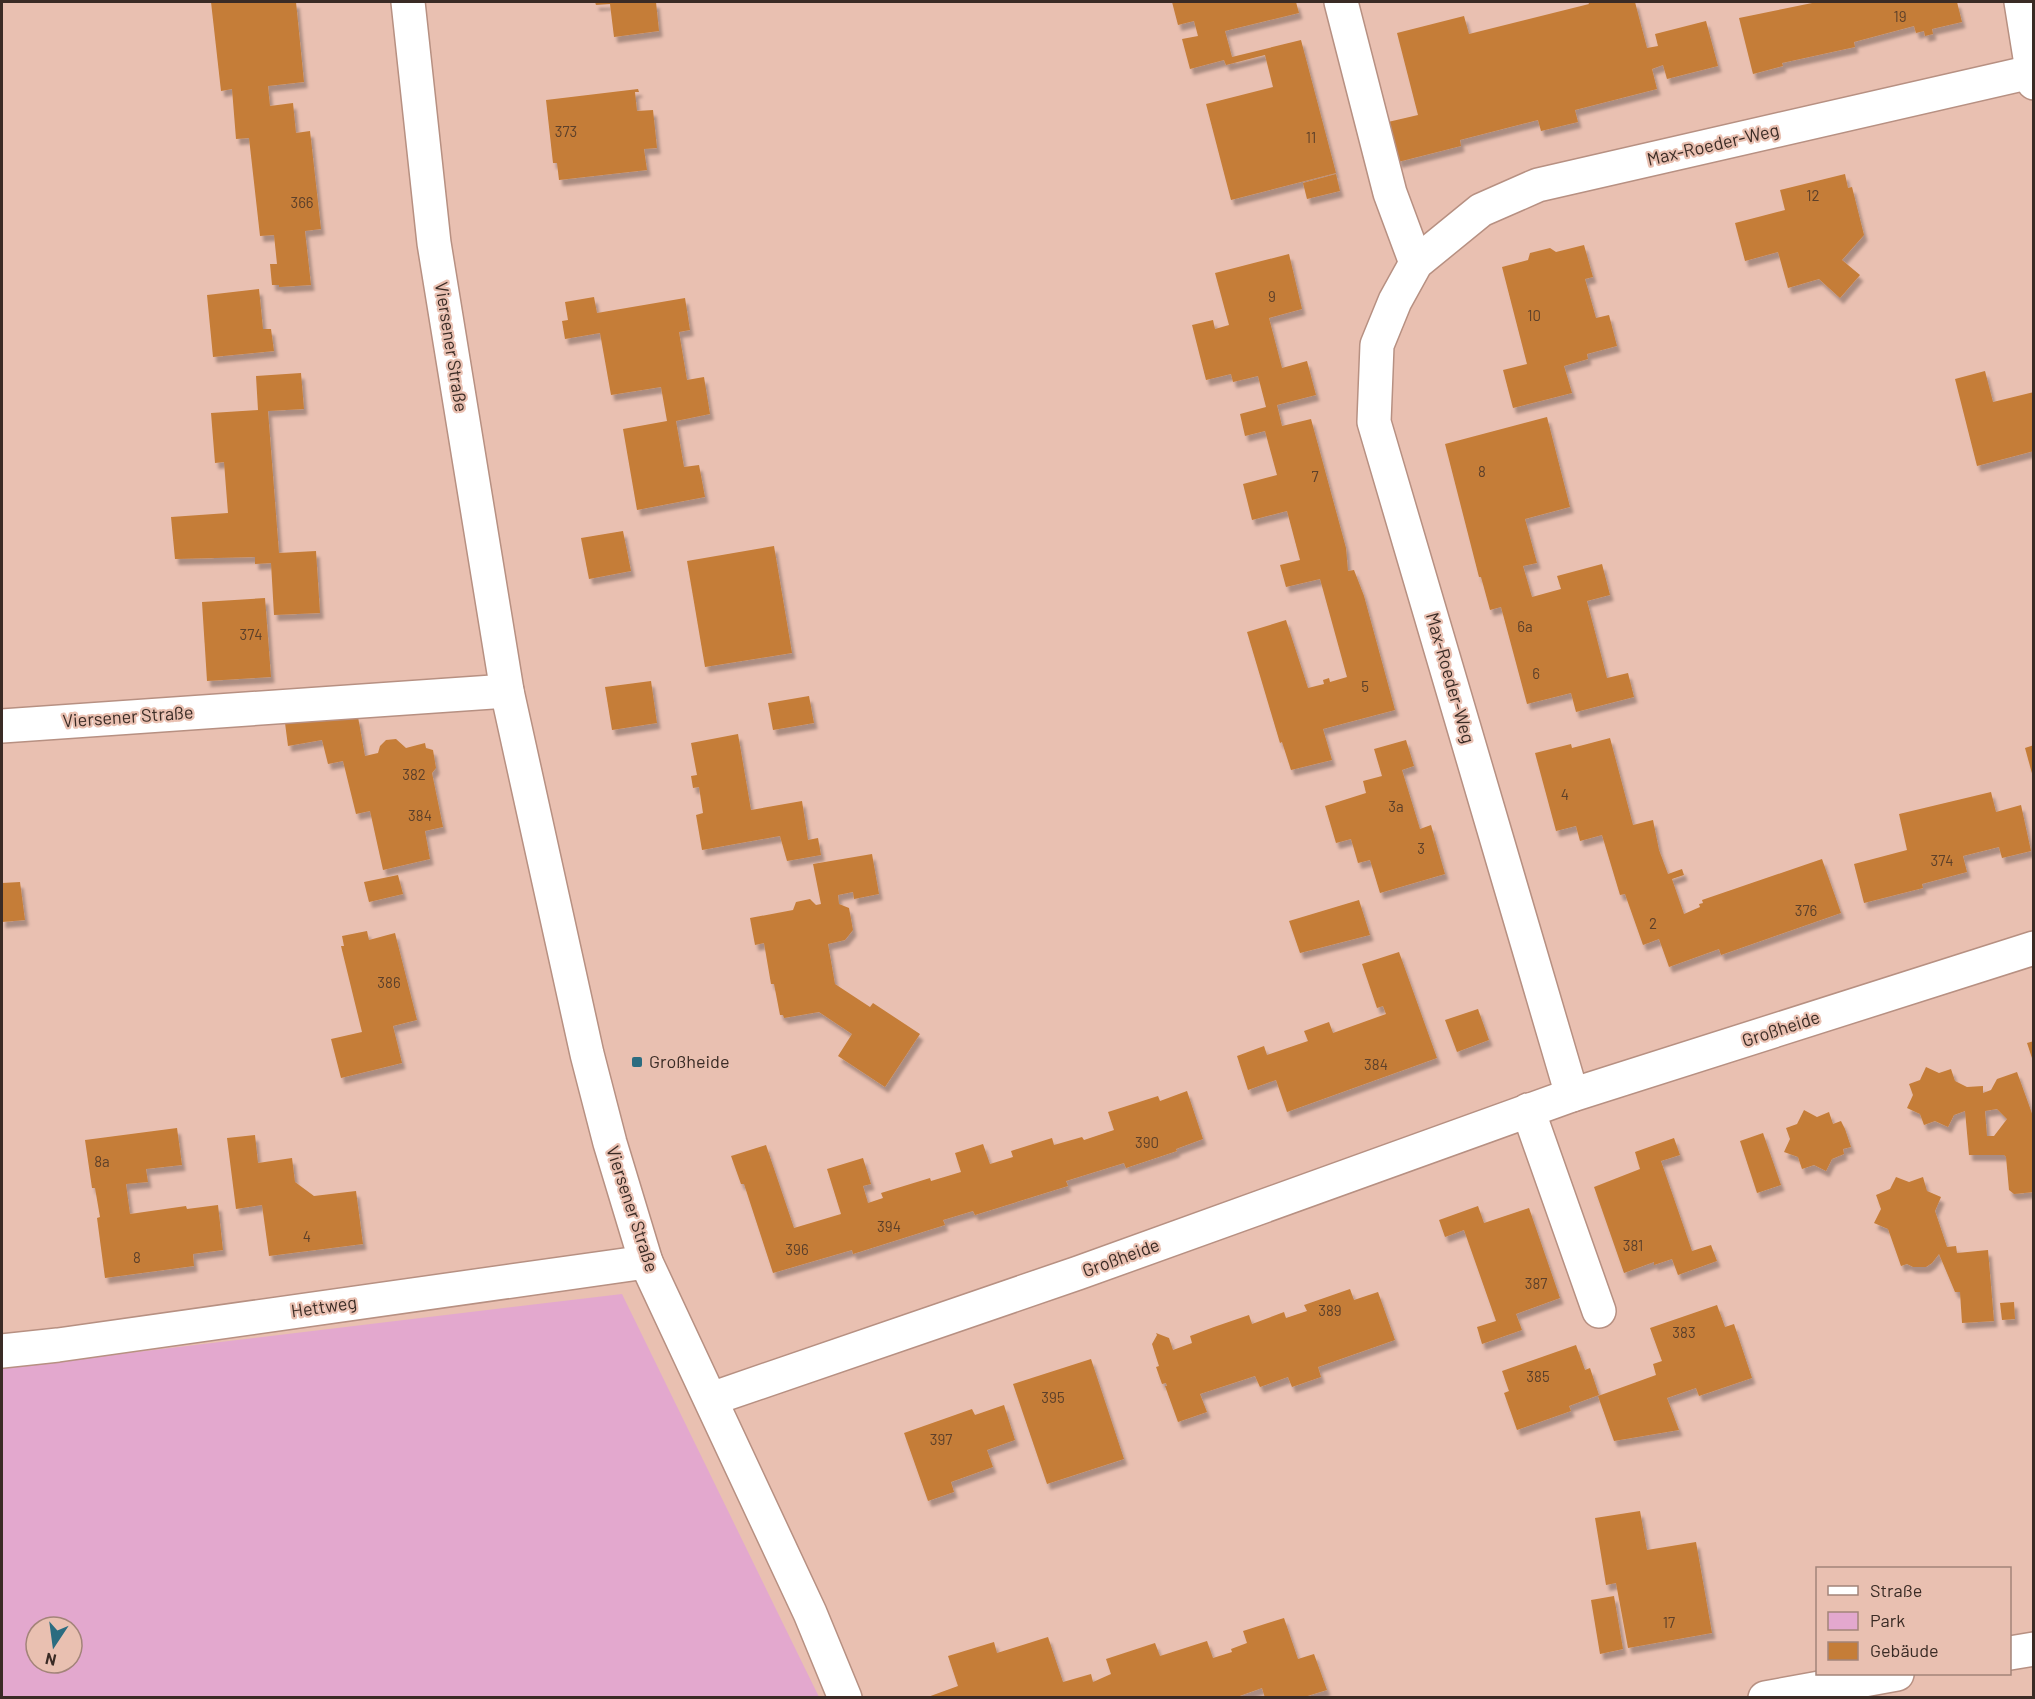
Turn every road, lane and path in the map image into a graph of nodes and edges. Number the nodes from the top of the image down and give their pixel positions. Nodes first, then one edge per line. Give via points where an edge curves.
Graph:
1 (408, 2) edge
2 (1341, 2) edge
3 (2021, 2) edge
4 (2032, 77) edge
5 (1416, 263) junction
6 (507, 691) junction
7 (2, 726) edge
8 (2034, 948) edge
9 (1572, 1095) junction
10 (1528, 1110) junction
11 (646, 1262) junction
12 (1599, 1311) dead end
13 (2, 1351) edge
14 (711, 1399) junction
15 (2034, 1649) edge
16 (2011, 1653) edge
17 (1892, 1675) edge
18 (845, 1698) edge
19 (1765, 1698) edge

1 - 6 street, Viersener Straße via 434,243
2 - 5 street via 1390,192
3 - 4 street
4 - 5 street, Max-Roeder-Weg via 1538,185 1480,210
5 - 9 street, Max-Roeder-Weg via 1377,345 1374,422
6 - 7 street, Viersener Straße
6 - 11 street, Viersener Straße via 587,1054
8 - 9 street, Großheide
9 - 10 street, Großheide
10 - 12 street
10 - 14 street, Großheide via 1078,1273
11 - 13 street, Hettweg
11 - 14 street, Viersener Straße
14 - 18 street, Viersener Straße
15 - 16 street
17 - 19 street

